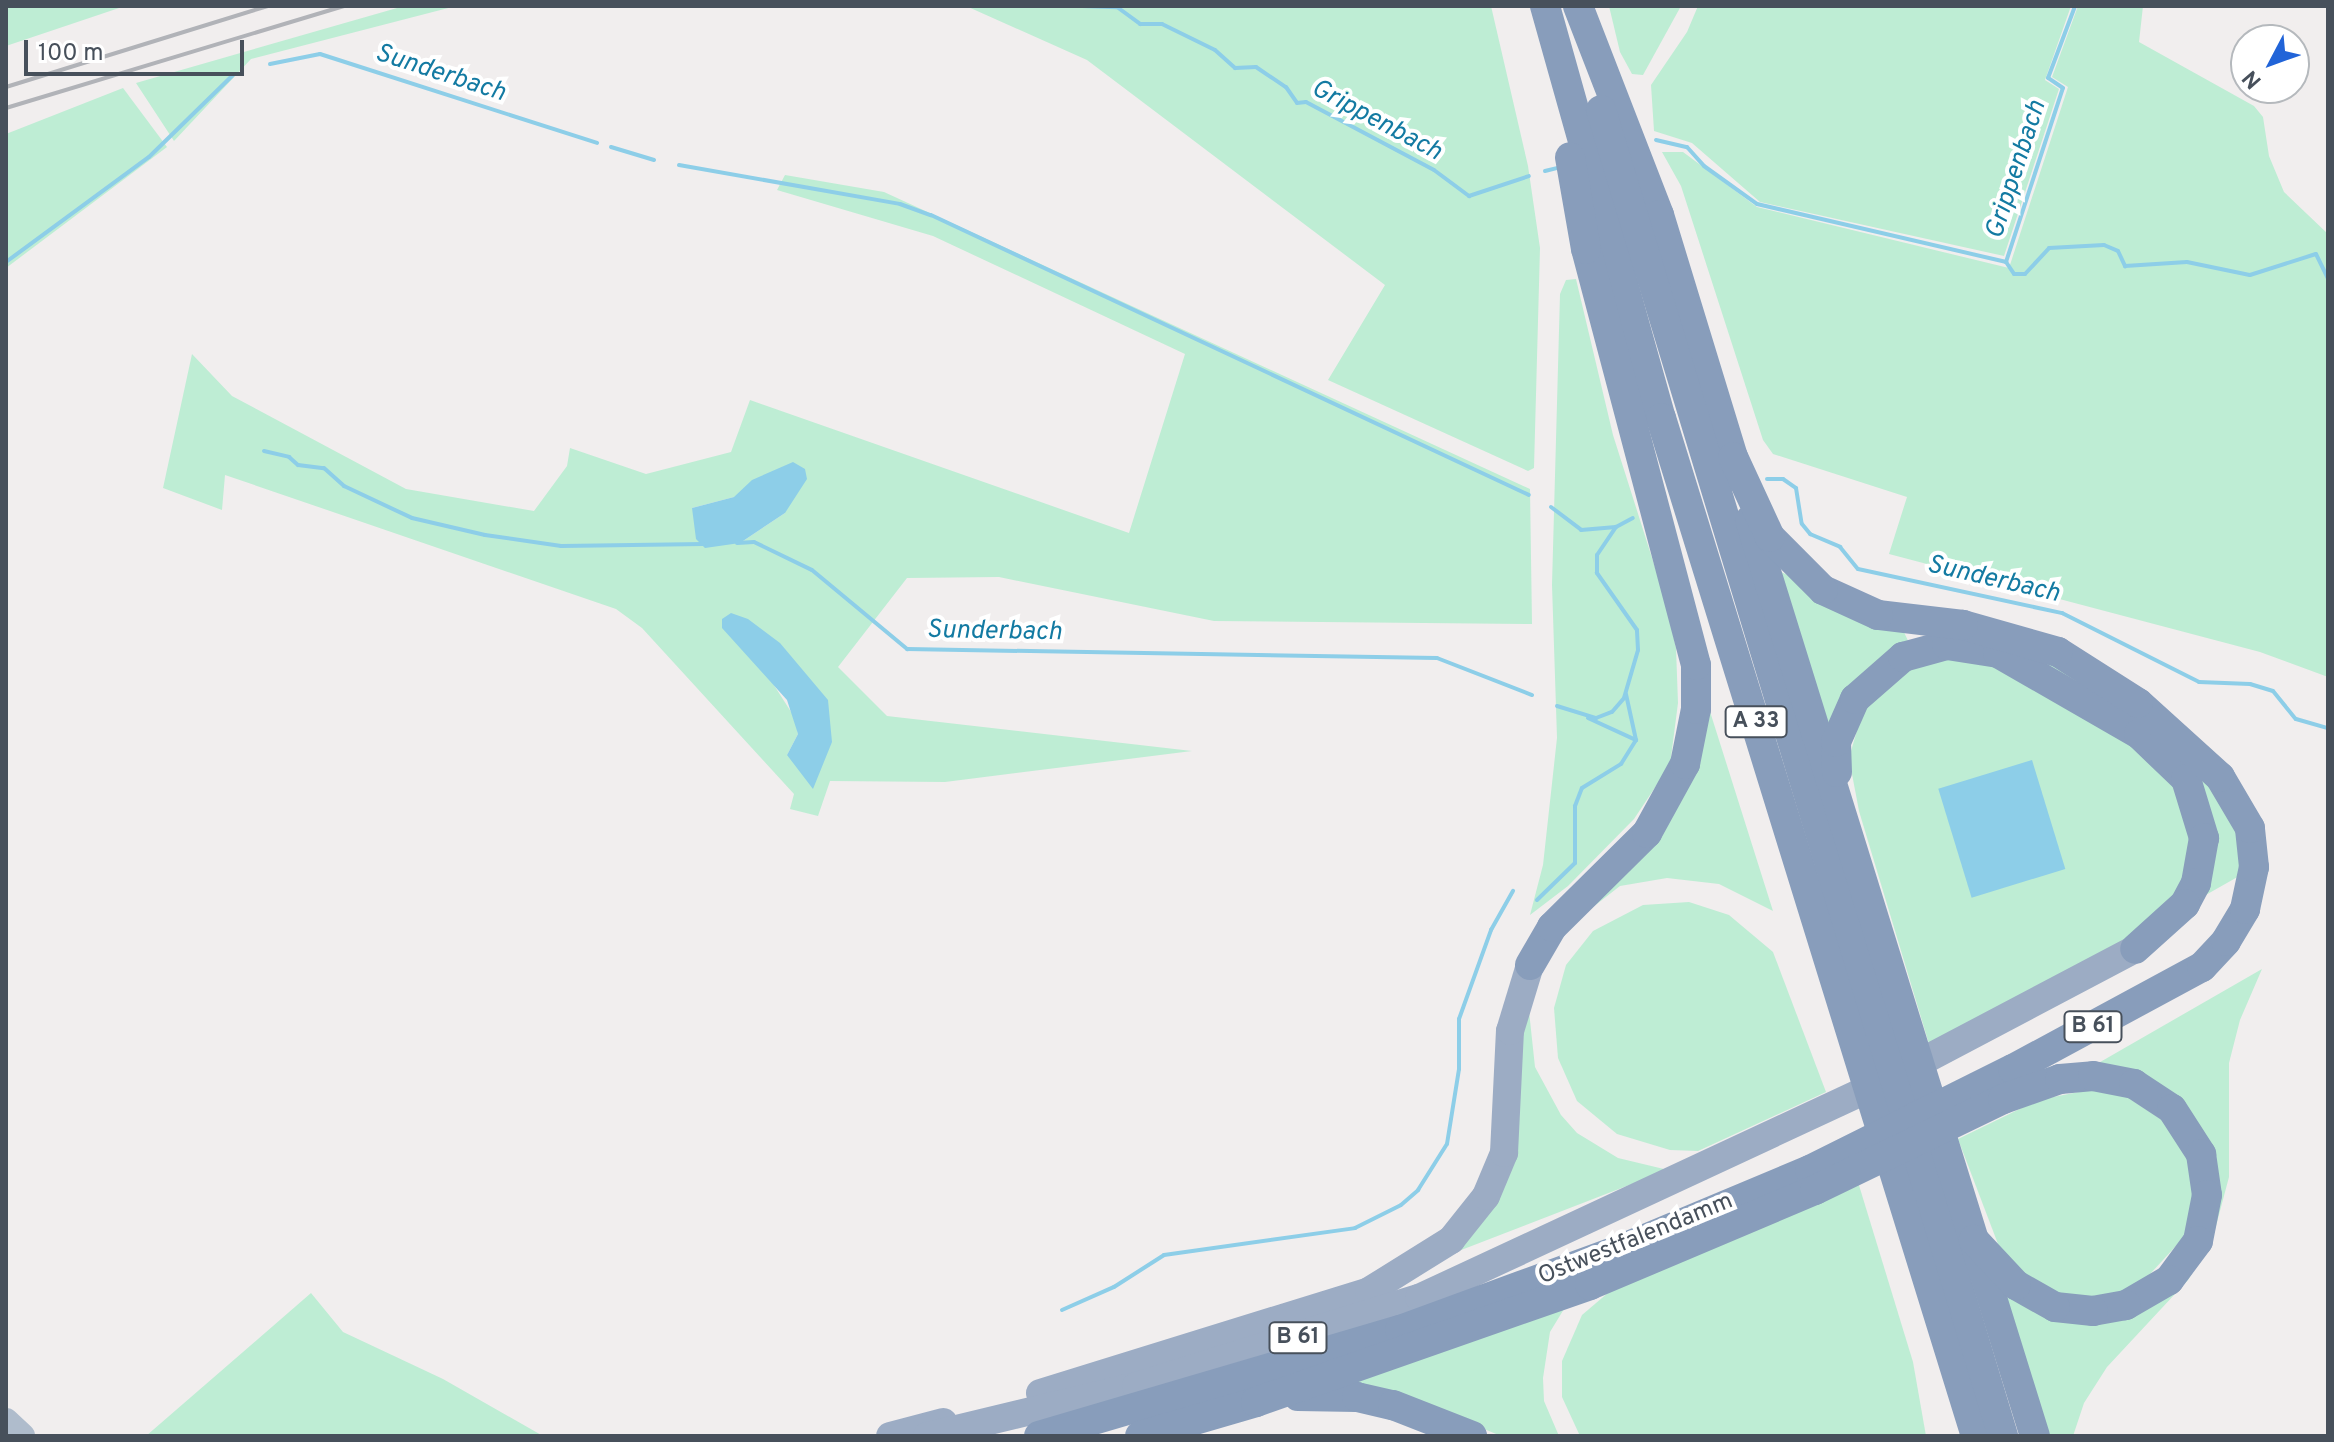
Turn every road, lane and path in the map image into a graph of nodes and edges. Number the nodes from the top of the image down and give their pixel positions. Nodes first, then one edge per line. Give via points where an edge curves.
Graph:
1 (1544, 6) edge
2 (1576, 6) edge
3 (1733, 457) junction
4 (1845, 822) junction
5 (2135, 949) joint
6 (1530, 965) joint
7 (1986, 1096) junction
8 (1812, 1180) junction
9 (1974, 1240) junction
10 (1179, 1387) junction
11 (1256, 1402) junction
12 (1140, 1406) edge
13 (6, 1421) edge
14 (22, 1436) edge
15 (890, 1436) edge
16 (927, 1436) edge
17 (1039, 1436) edge
18 (1472, 1436) edge
19 (1976, 1436) edge
20 (2003, 1436) edge
21 (2035, 1436) edge

1 - 6 highway via 1586,249 1673,566 1696,665 1696,709 1685,764 1647,833 1552,927
1 - 19 highway, A 33 via 1661,418
2 - 3 highway via 1659,215
2 - 20 highway, A 33 via 1629,214
3 - 4 highway
3 - 7 highway, B 61 via 1770,537 1823,590 1878,615 1963,625 2058,652 2138,703 2220,777 2250,828 2254,867 2237,924 2202,967
4 - 5 highway via 1836,742 1844,718 1874,678 1922,650 1947,645 1998,653 2160,749 2186,779 2197,802 2204,838 2196,883 2174,917
4 - 9 highway
5 - 10 highway, Ostwestfalendamm / B 61 via 1795,1125 1419,1298
6 - 10 highway via 1510,1031 1504,1153 1486,1196 1451,1240 1369,1291
7 - 8 highway
7 - 9 highway via 2093,1076 2134,1084 2172,1109 2190,1131 2201,1154 2207,1195 2198,1241 2185,1263 2148,1296 2109,1309 2076,1311 2030,1295
8 - 10 highway, Ostwestfalendamm / B 61 via 1420,1324
8 - 11 highway via 1590,1285
9 - 21 highway
10 - 11 highway
10 - 12 highway, Ostwestfalendamm / B 61
10 - 12 highway
11 - 18 highway via 1323,1394 1357,1397
12 - 15 highway
12 - 16 highway, Ostwestfalendamm / B 61
12 - 17 highway, Ostwestfalendamm / B 61
13 - 14 main road

